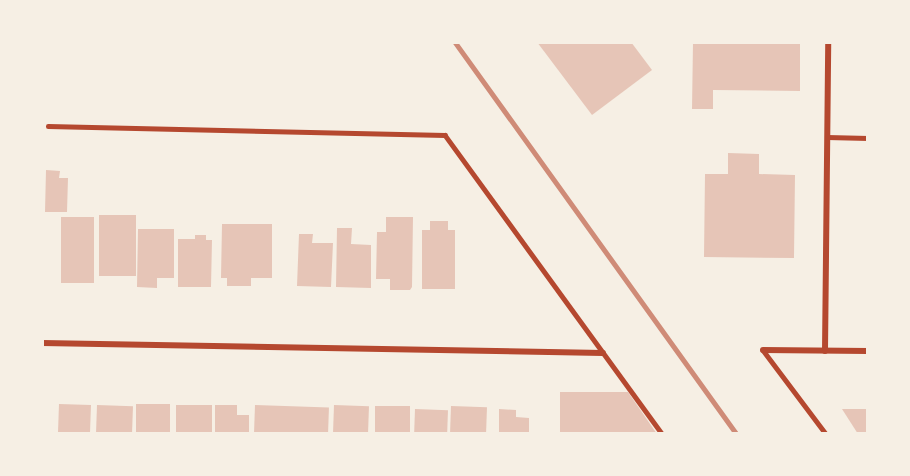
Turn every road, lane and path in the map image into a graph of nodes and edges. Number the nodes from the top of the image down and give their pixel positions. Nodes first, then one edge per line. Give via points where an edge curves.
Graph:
1 (828, 42) edge
2 (48, 126) dead end
3 (827, 137) junction
4 (868, 138) edge
5 (42, 343) edge
6 (763, 350) joint
7 (825, 351) junction
8 (868, 351) edge
9 (603, 353) junction
10 (663, 434) edge
11 (826, 434) edge

1 - 3 street
2 - 9 lane via 444,135
3 - 4 lane
3 - 7 street
5 - 9 street
6 - 7 street
6 - 11 lane
7 - 8 street
9 - 10 lane

